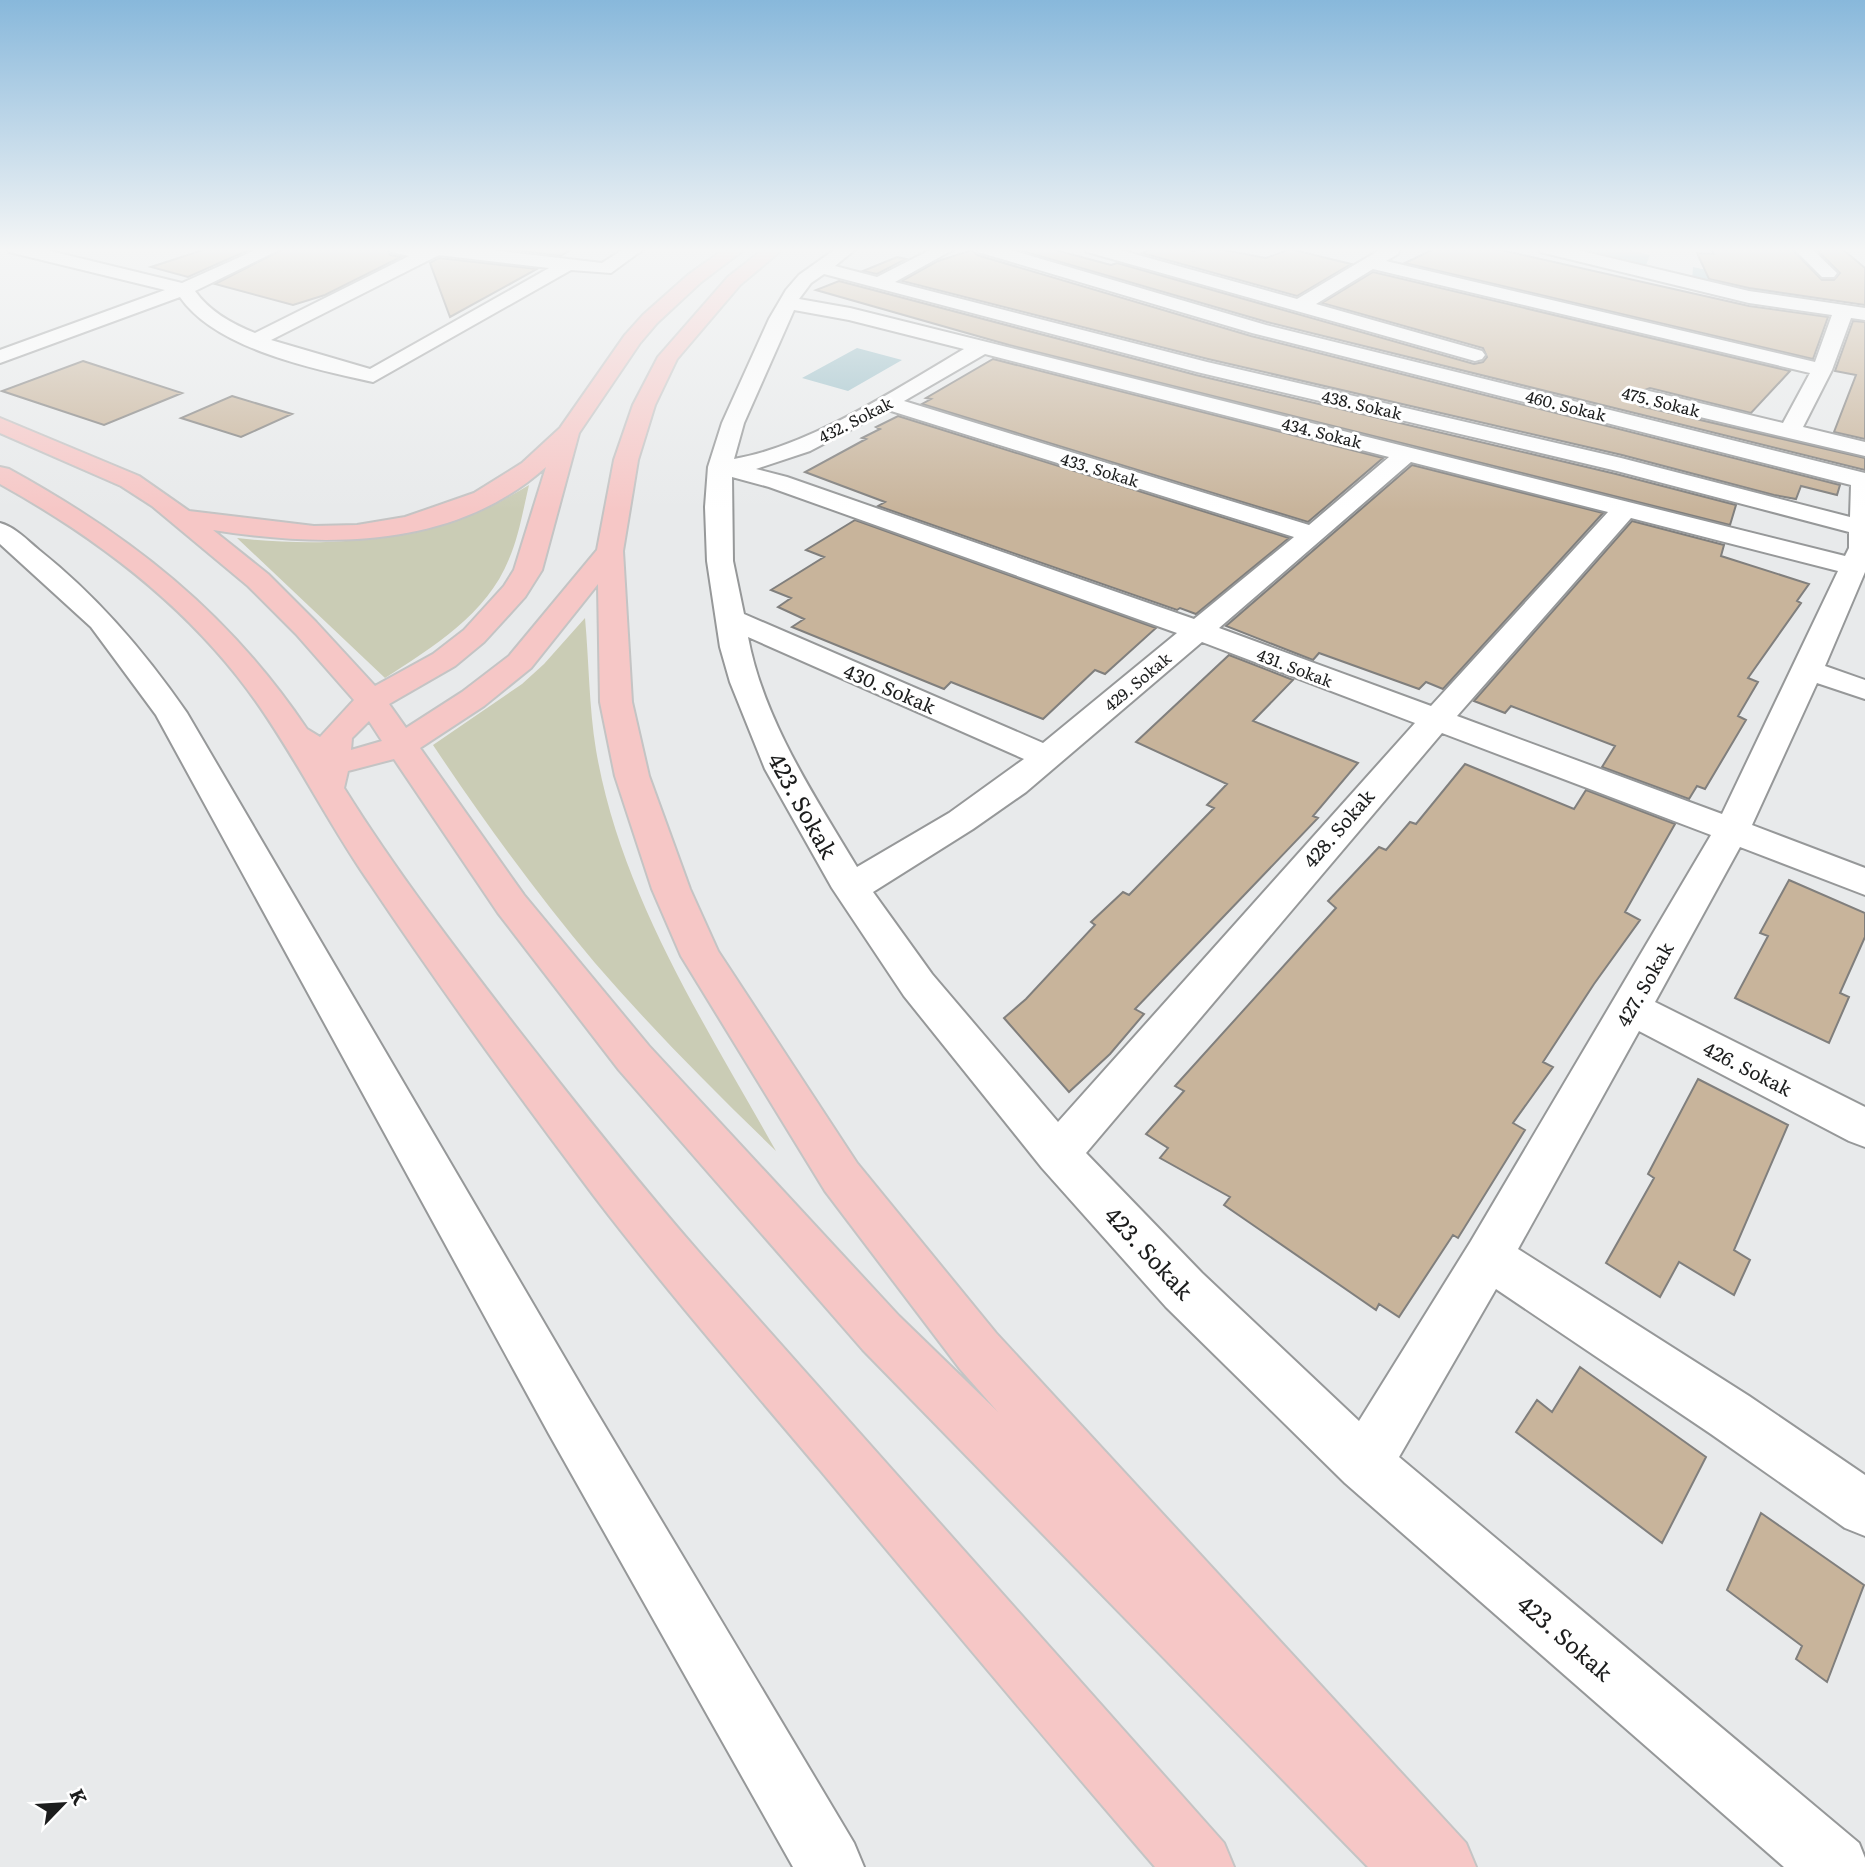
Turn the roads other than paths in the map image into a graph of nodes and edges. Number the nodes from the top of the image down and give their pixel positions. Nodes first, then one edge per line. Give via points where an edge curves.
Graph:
1 (59, 335) edge
2 (247, 335) edge
3 (266, 335) edge
4 (448, 335) edge
5 (635, 335) edge
6 (684, 335) edge
7 (772, 335) edge
8 (935, 335) edge
9 (1083, 335) edge
10 (1284, 335) edge
11 (1398, 335) edge
12 (1674, 335) edge
13 (1835, 335) edge
14 (256, 340) junction
15 (982, 347) junction
16 (1448, 349) junction
17 (0, 357) edge
18 (1500, 362) dead end
19 (1822, 370) junction
20 (1431, 371) junction
21 (1631, 394) dead end
22 (1408, 400) junction
23 (887, 403) junction
24 (0, 425) edge
25 (1789, 432) junction
26 (568, 433) junction
27 (1370, 444) junction
28 (1407, 454) junction
29 (720, 467) junction
30 (1864, 470) edge
31 (0, 474) edge
32 (1625, 509) junction
33 (184, 518) junction
34 (0, 531) edge
35 (1313, 536) junction
36 (1861, 548) edge
37 (610, 551) junction
38 (731, 619) junction
39 (1197, 630) junction
40 (1808, 670) junction
41 (1865, 690) edge
42 (371, 701) junction
43 (1433, 719) junction
44 (402, 745) junction
45 (1048, 757) junction
46 (319, 763) junction
47 (1732, 830) junction
48 (1865, 882) edge
49 (851, 888) junction
50 (1631, 1008) junction
51 (1865, 1128) edge
52 (1058, 1153) junction
53 (1488, 1258) junction
54 (1364, 1464) junction
55 (1865, 1508) edge
56 (830, 1867) edge
57 (1200, 1867) edge
58 (1415, 1867) edge
59 (1442, 1867) edge
60 (1835, 1867) edge

1 - 17 street
2 - 14 street
3 - 14 street
4 - 14 street via 373,376 317,364
5 - 26 highway
6 - 37 highway via 644,405 626,460
7 - 29 street, 423. Sokak via 745,390
8 - 15 street, 434. Sokak
9 - 22 street, 438. Sokak via 1204,368
10 - 20 street, 460. Sokak
11 - 16 street
12 - 19 street
13 - 19 street
15 - 23 street, 432. Sokak
15 - 27 street, 434. Sokak
16 - 18 street
16 - 20 street
19 - 25 street
20 - 22 street
20 - 30 street, 460. Sokak
21 - 25 street, 475. Sokak
22 - 27 street
22 - 36 street, 438. Sokak via 1620,465
23 - 29 street, 432. Sokak via 773,459
23 - 35 street, 433. Sokak
24 - 33 highway via 130,481
25 - 30 street, 475. Sokak
26 - 33 highway via 525,473 495,492 406,524 336,534
26 - 42 highway via 528,569 515,591 474,636 443,660
27 - 28 street, 434. Sokak
28 - 32 street, 434. Sokak
28 - 35 street, 429. Sokak
29 - 38 street, 423. Sokak via 720,561
29 - 39 street, 431. Sokak via 778,481
30 - 36 street, 427. Sokak
31 - 46 highway via 86,522 139,561 217,634
32 - 36 street, 434. Sokak
32 - 43 street, 428. Sokak
33 - 42 highway via 287,609
34 - 56 street via 101,621 171,713 526,1343
35 - 39 street, 429. Sokak
36 - 40 street, 427. Sokak
37 - 44 highway via 520,662
37 - 59 highway via 616,702 632,776 671,889 701,956 766,1060 841,1177 978,1351
38 - 45 street, 430. Sokak
38 - 49 street, 423. Sokak via 735,648 758,719
39 - 43 street, 431. Sokak
39 - 45 street, 429. Sokak
40 - 41 street
40 - 47 street, 427. Sokak
42 - 44 highway
42 - 46 highway via 336,736
43 - 47 street, 431. Sokak
43 - 52 street, 428. Sokak
44 - 46 highway via 358,760
44 - 58 highway via 512,904 634,1058 881,1333
45 - 49 street, 429. Sokak via 961,821
46 - 57 highway via 466,992 615,1188
47 - 48 street, 431. Sokak
47 - 50 street, 427. Sokak
49 - 52 street, 423. Sokak via 918,985
50 - 51 street, 426. Sokak
50 - 53 street, 427. Sokak
52 - 54 street, 423. Sokak via 1184,1290
53 - 54 street, 427. Sokak
53 - 55 street
54 - 60 street, 423. Sokak

